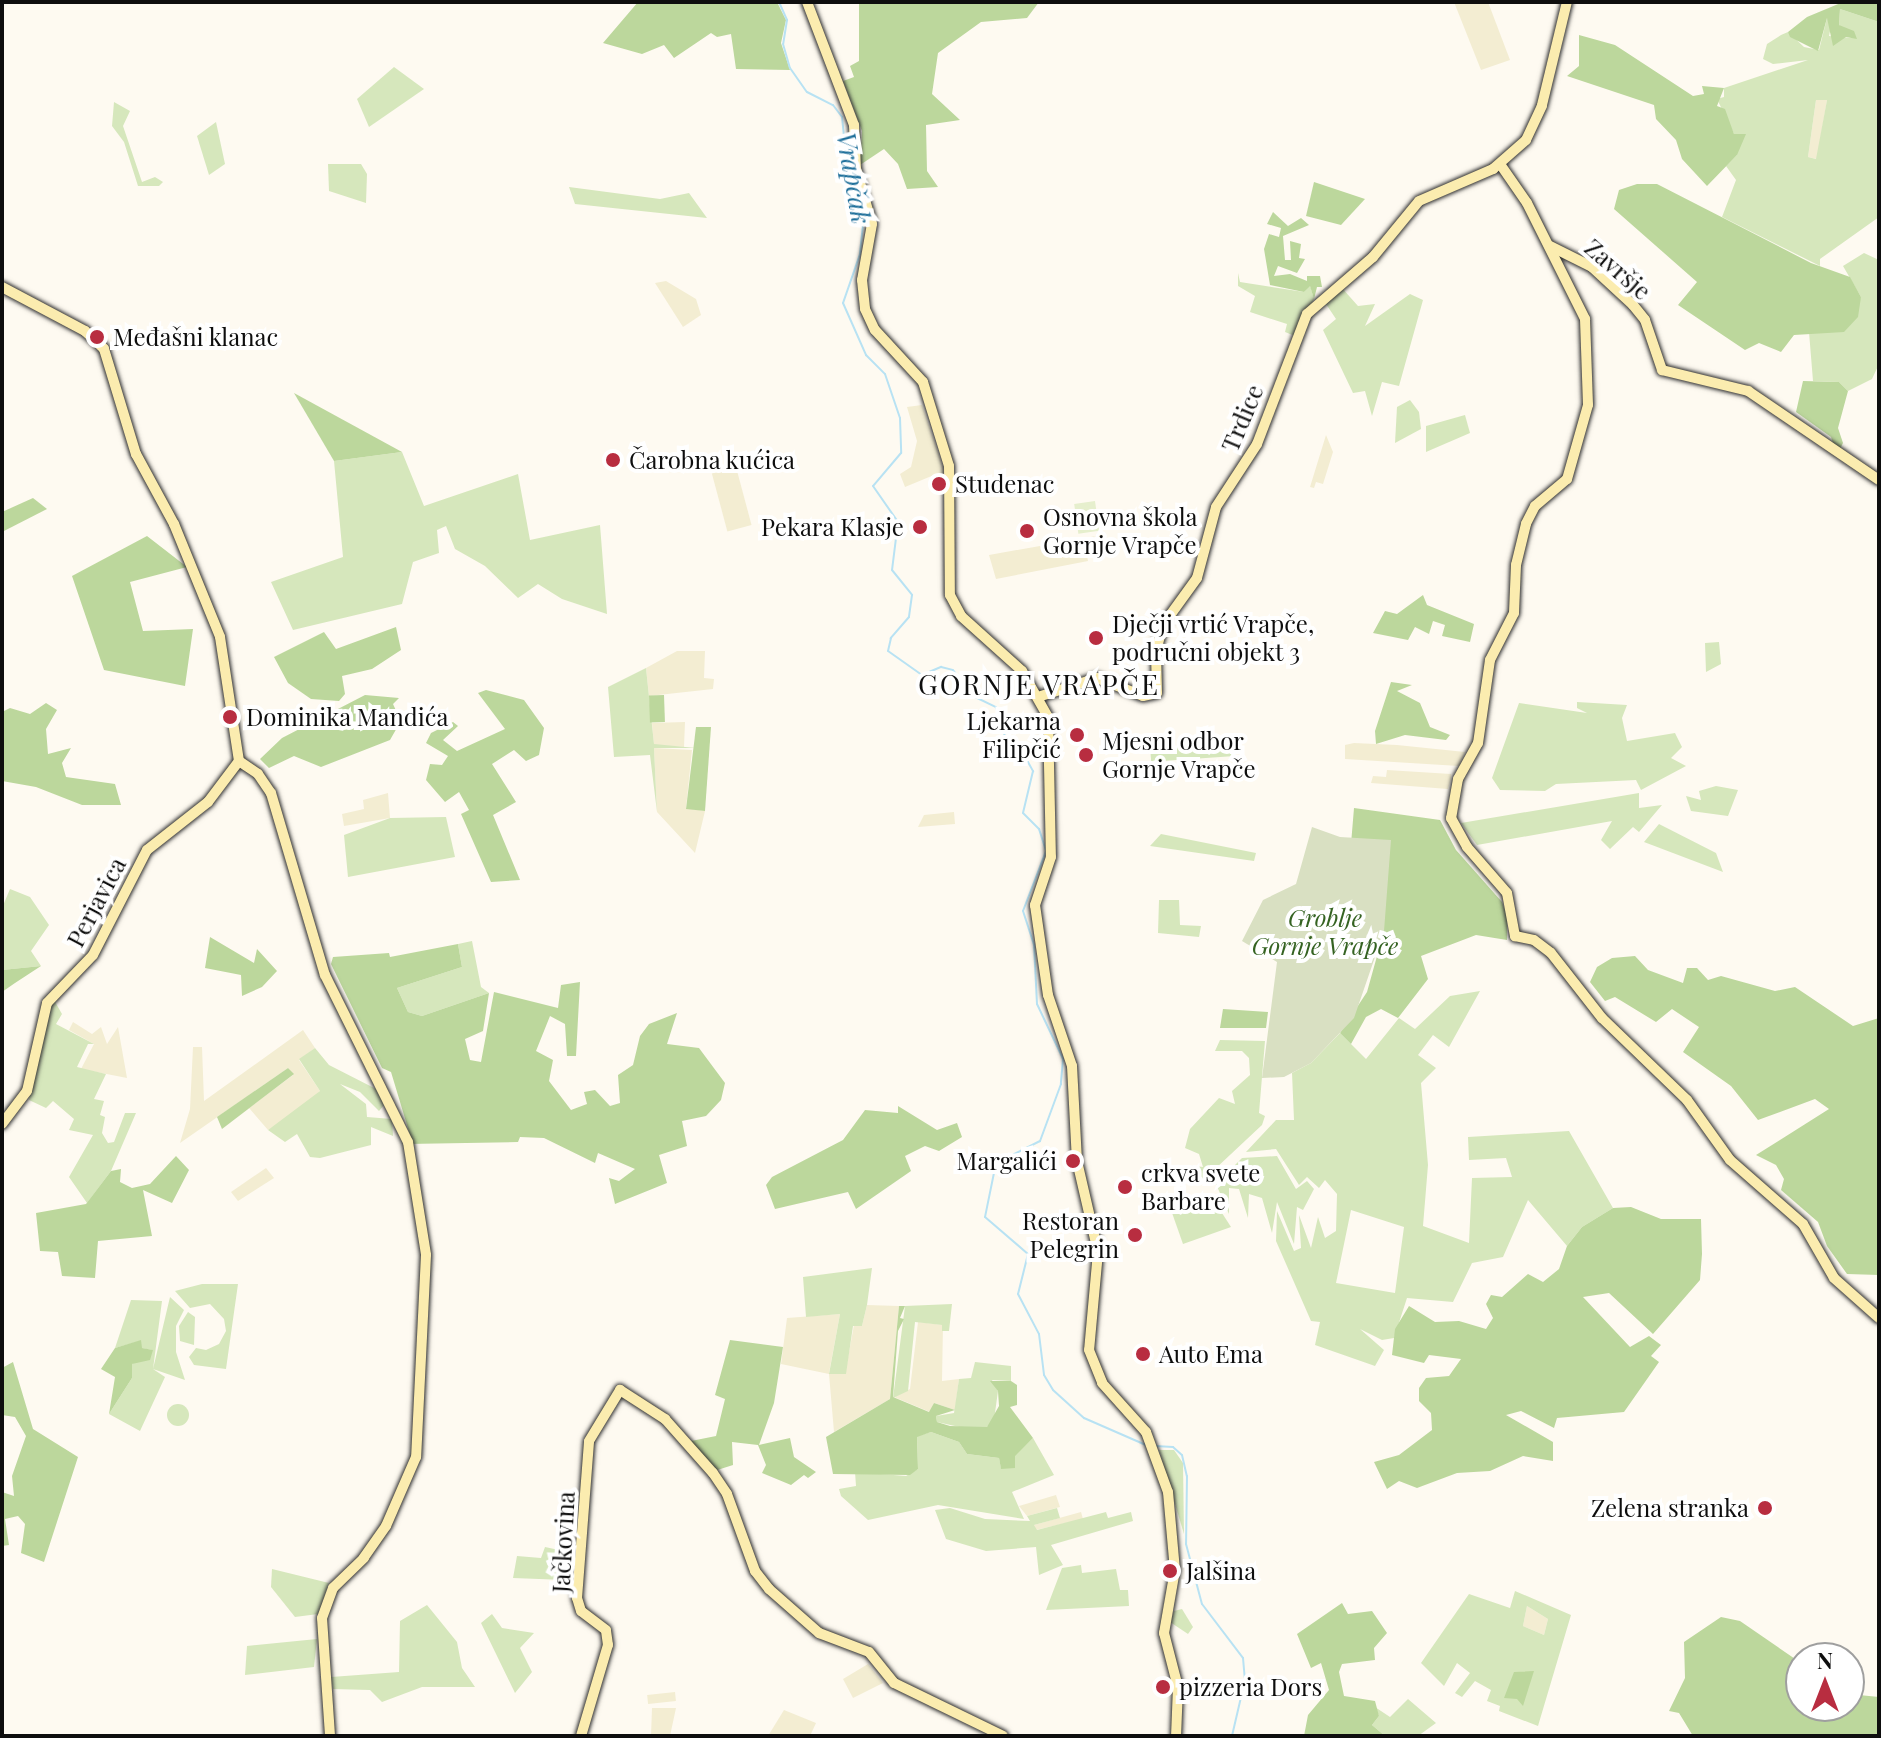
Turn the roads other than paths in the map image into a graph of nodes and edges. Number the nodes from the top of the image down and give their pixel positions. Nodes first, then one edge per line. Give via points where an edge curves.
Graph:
1 (807, 2) edge
2 (1567, 2) edge
3 (1500, 164) junction
4 (1550, 246) junction
5 (2, 287) edge
6 (1879, 480) edge
7 (1041, 696) junction
8 (239, 761) junction
9 (2, 1124) edge
10 (1879, 1318) edge
11 (330, 1736) edge
12 (581, 1736) edge
13 (1003, 1736) edge
14 (1176, 1736) edge

1 - 7 street via 854,125 856,169 872,224 862,280 865,309 884,340 923,382 946,453 948,587 958,611 1003,649
2 - 3 street via 1542,105 1526,140
3 - 4 street, Završje
3 - 7 street, Trdice via 1424,198 1373,257 1312,307 1257,444 1216,507 1197,578 1163,625 1156,651 1157,693 1143,696 1097,678
4 - 6 street, Završje via 1592,267 1633,305 1645,320 1662,370 1748,391
4 - 10 street via 1587,325 1588,405 1571,471 1535,506 1526,524 1516,565 1514,613 1490,660 1478,743 1458,779 1451,818 1467,847 1507,893 1515,936 1534,940 1551,953 1602,1018 1687,1100 1737,1167 1798,1218 1829,1272
5 - 8 street via 85,331 104,349 136,454 174,524 220,637
7 - 14 street via 1051,729 1051,857 1035,905 1048,995 1072,1066 1077,1161 1098,1253 1087,1319 1089,1350 1102,1383 1140,1422 1168,1492 1175,1550 1164,1633 1179,1695
8 - 9 street, Perjavica via 208,802 147,850 93,955 47,1003 27,1091
8 - 11 street via 258,774 271,793 325,975 408,1142 426,1255 416,1457 386,1526 364,1558 333,1588 322,1618
12 - 13 street, Jačkovina via 608,1645 606,1630 581,1611 577,1598 589,1441 620,1390 665,1419 713,1473 727,1494 755,1571 769,1589 819,1633 869,1652 894,1683

